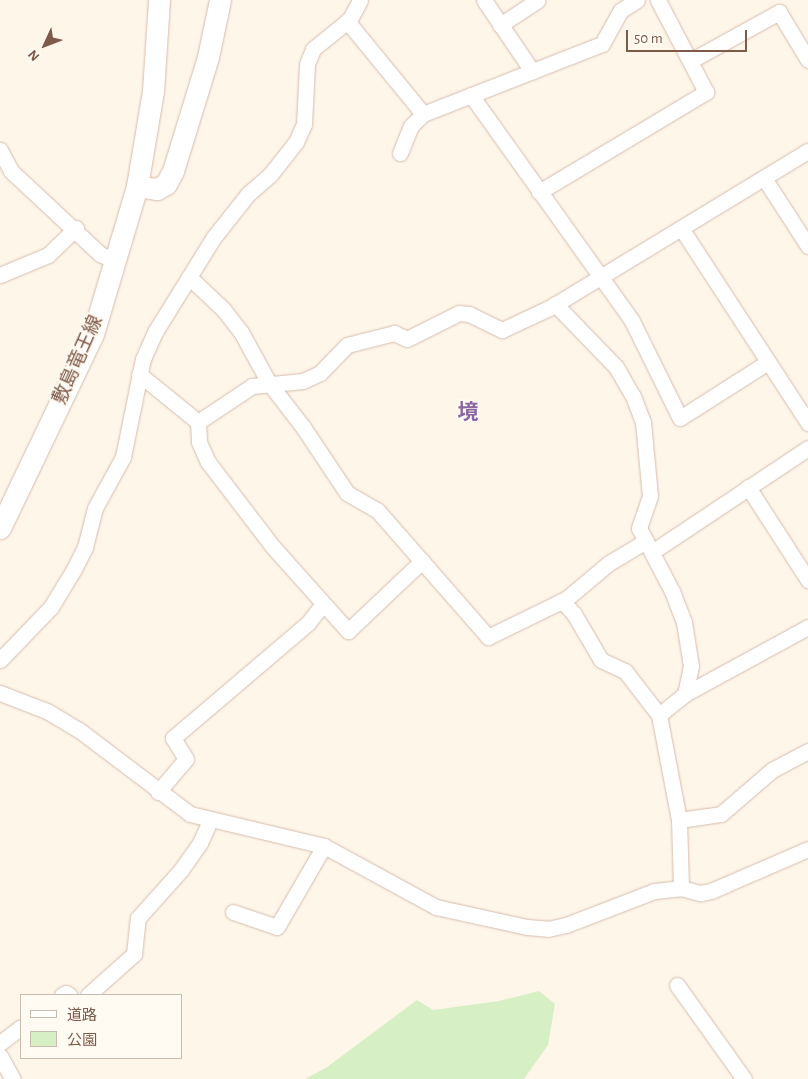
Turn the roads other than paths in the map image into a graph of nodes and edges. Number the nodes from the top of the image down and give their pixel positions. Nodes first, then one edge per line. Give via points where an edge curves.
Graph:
1 (159, 0) edge
2 (220, 0) edge
3 (360, 0) edge
4 (484, 0) edge
5 (538, 0) edge
6 (637, 0) edge
7 (658, 0) edge
8 (347, 22) junction
9 (500, 25) junction
10 (808, 60) edge
11 (690, 61) junction
12 (532, 71) junction
13 (471, 95) junction
14 (423, 114) junction
15 (0, 150) edge
16 (808, 151) edge
17 (400, 153) dead end
18 (764, 178) junction
19 (137, 186) junction
20 (539, 192) junction
21 (76, 228) junction
22 (681, 228) junction
23 (808, 246) edge
24 (115, 261) junction
25 (0, 275) edge
26 (189, 277) junction
27 (600, 277) junction
28 (555, 304) junction
29 (768, 362) junction
30 (139, 374) junction
31 (269, 384) junction
32 (198, 422) junction
33 (808, 423) edge
34 (808, 448) edge
35 (748, 487) junction
36 (0, 528) edge
37 (649, 547) junction
38 (422, 560) junction
39 (808, 580) edge
40 (562, 601) junction
41 (324, 604) junction
42 (808, 627) edge
43 (0, 660) edge
44 (0, 693) edge
45 (686, 694) junction
46 (658, 715) junction
47 (808, 751) edge
48 (158, 792) junction
49 (679, 820) junction
50 (210, 821) junction
51 (324, 846) junction
52 (808, 849) edge
53 (681, 888) junction
54 (233, 912) dead end
55 (677, 985) dead end
56 (89, 994) edge
57 (20, 1028) edge
58 (0, 1043) edge
59 (0, 1056) edge
60 (13, 1079) edge
61 (744, 1079) edge

1 - 19 main road, 敷島竜王線 via 153,91
2 - 19 main road via 208,58 173,171 166,184 157,189
3 - 8 street
4 - 9 street
5 - 9 street
6 - 12 street via 620,11 602,44
7 - 11 street
8 - 14 street
8 - 26 street via 313,50 307,64 304,124 296,142 270,175 248,194 214,237
9 - 12 street
10 - 11 street via 779,12
11 - 20 street via 706,92
12 - 13 street
13 - 14 street
13 - 20 street
14 - 17 street via 410,126
15 - 21 street via 10,171
16 - 18 street
18 - 22 street
18 - 23 street
19 - 24 main road, 敷島竜王線
20 - 27 street
21 - 24 street via 100,254
21 - 25 street via 48,255
22 - 27 street
22 - 29 street
24 - 36 main road, 敷島竜王線 via 93,334
26 - 30 street via 155,332
26 - 31 street via 224,310 241,332
27 - 28 street
27 - 29 street via 632,321 680,418
28 - 31 street via 502,330 469,314 458,313 407,339 394,333 347,345 320,373 303,380
28 - 37 street via 616,367 633,396 643,422 649,462 650,496 639,528
29 - 33 street
30 - 32 street
30 - 43 street via 123,457 95,508 86,546 51,607
31 - 32 street via 252,386
31 - 38 street via 348,493 377,510
32 - 41 street via 199,442 208,462 273,547
34 - 35 street
35 - 37 street
35 - 39 street
37 - 40 street via 609,563
37 - 45 street via 684,622 690,666
38 - 40 street via 488,637
38 - 41 street via 348,631
40 - 46 street via 574,614 601,660 625,670
41 - 48 street via 308,623 173,738 186,760
42 - 45 street
44 - 48 street via 47,711 79,730
45 - 46 street
46 - 49 street
47 - 49 street via 772,770 721,814
48 - 50 street via 190,814
49 - 53 street
50 - 51 street
50 - 56 street via 200,843 181,870 138,918 134,954
51 - 53 street via 436,907 527,927 548,929 566,925 654,891
51 - 54 street via 277,927
52 - 53 street via 711,891 700,893
55 - 61 street
57 - 58 street
59 - 60 street

